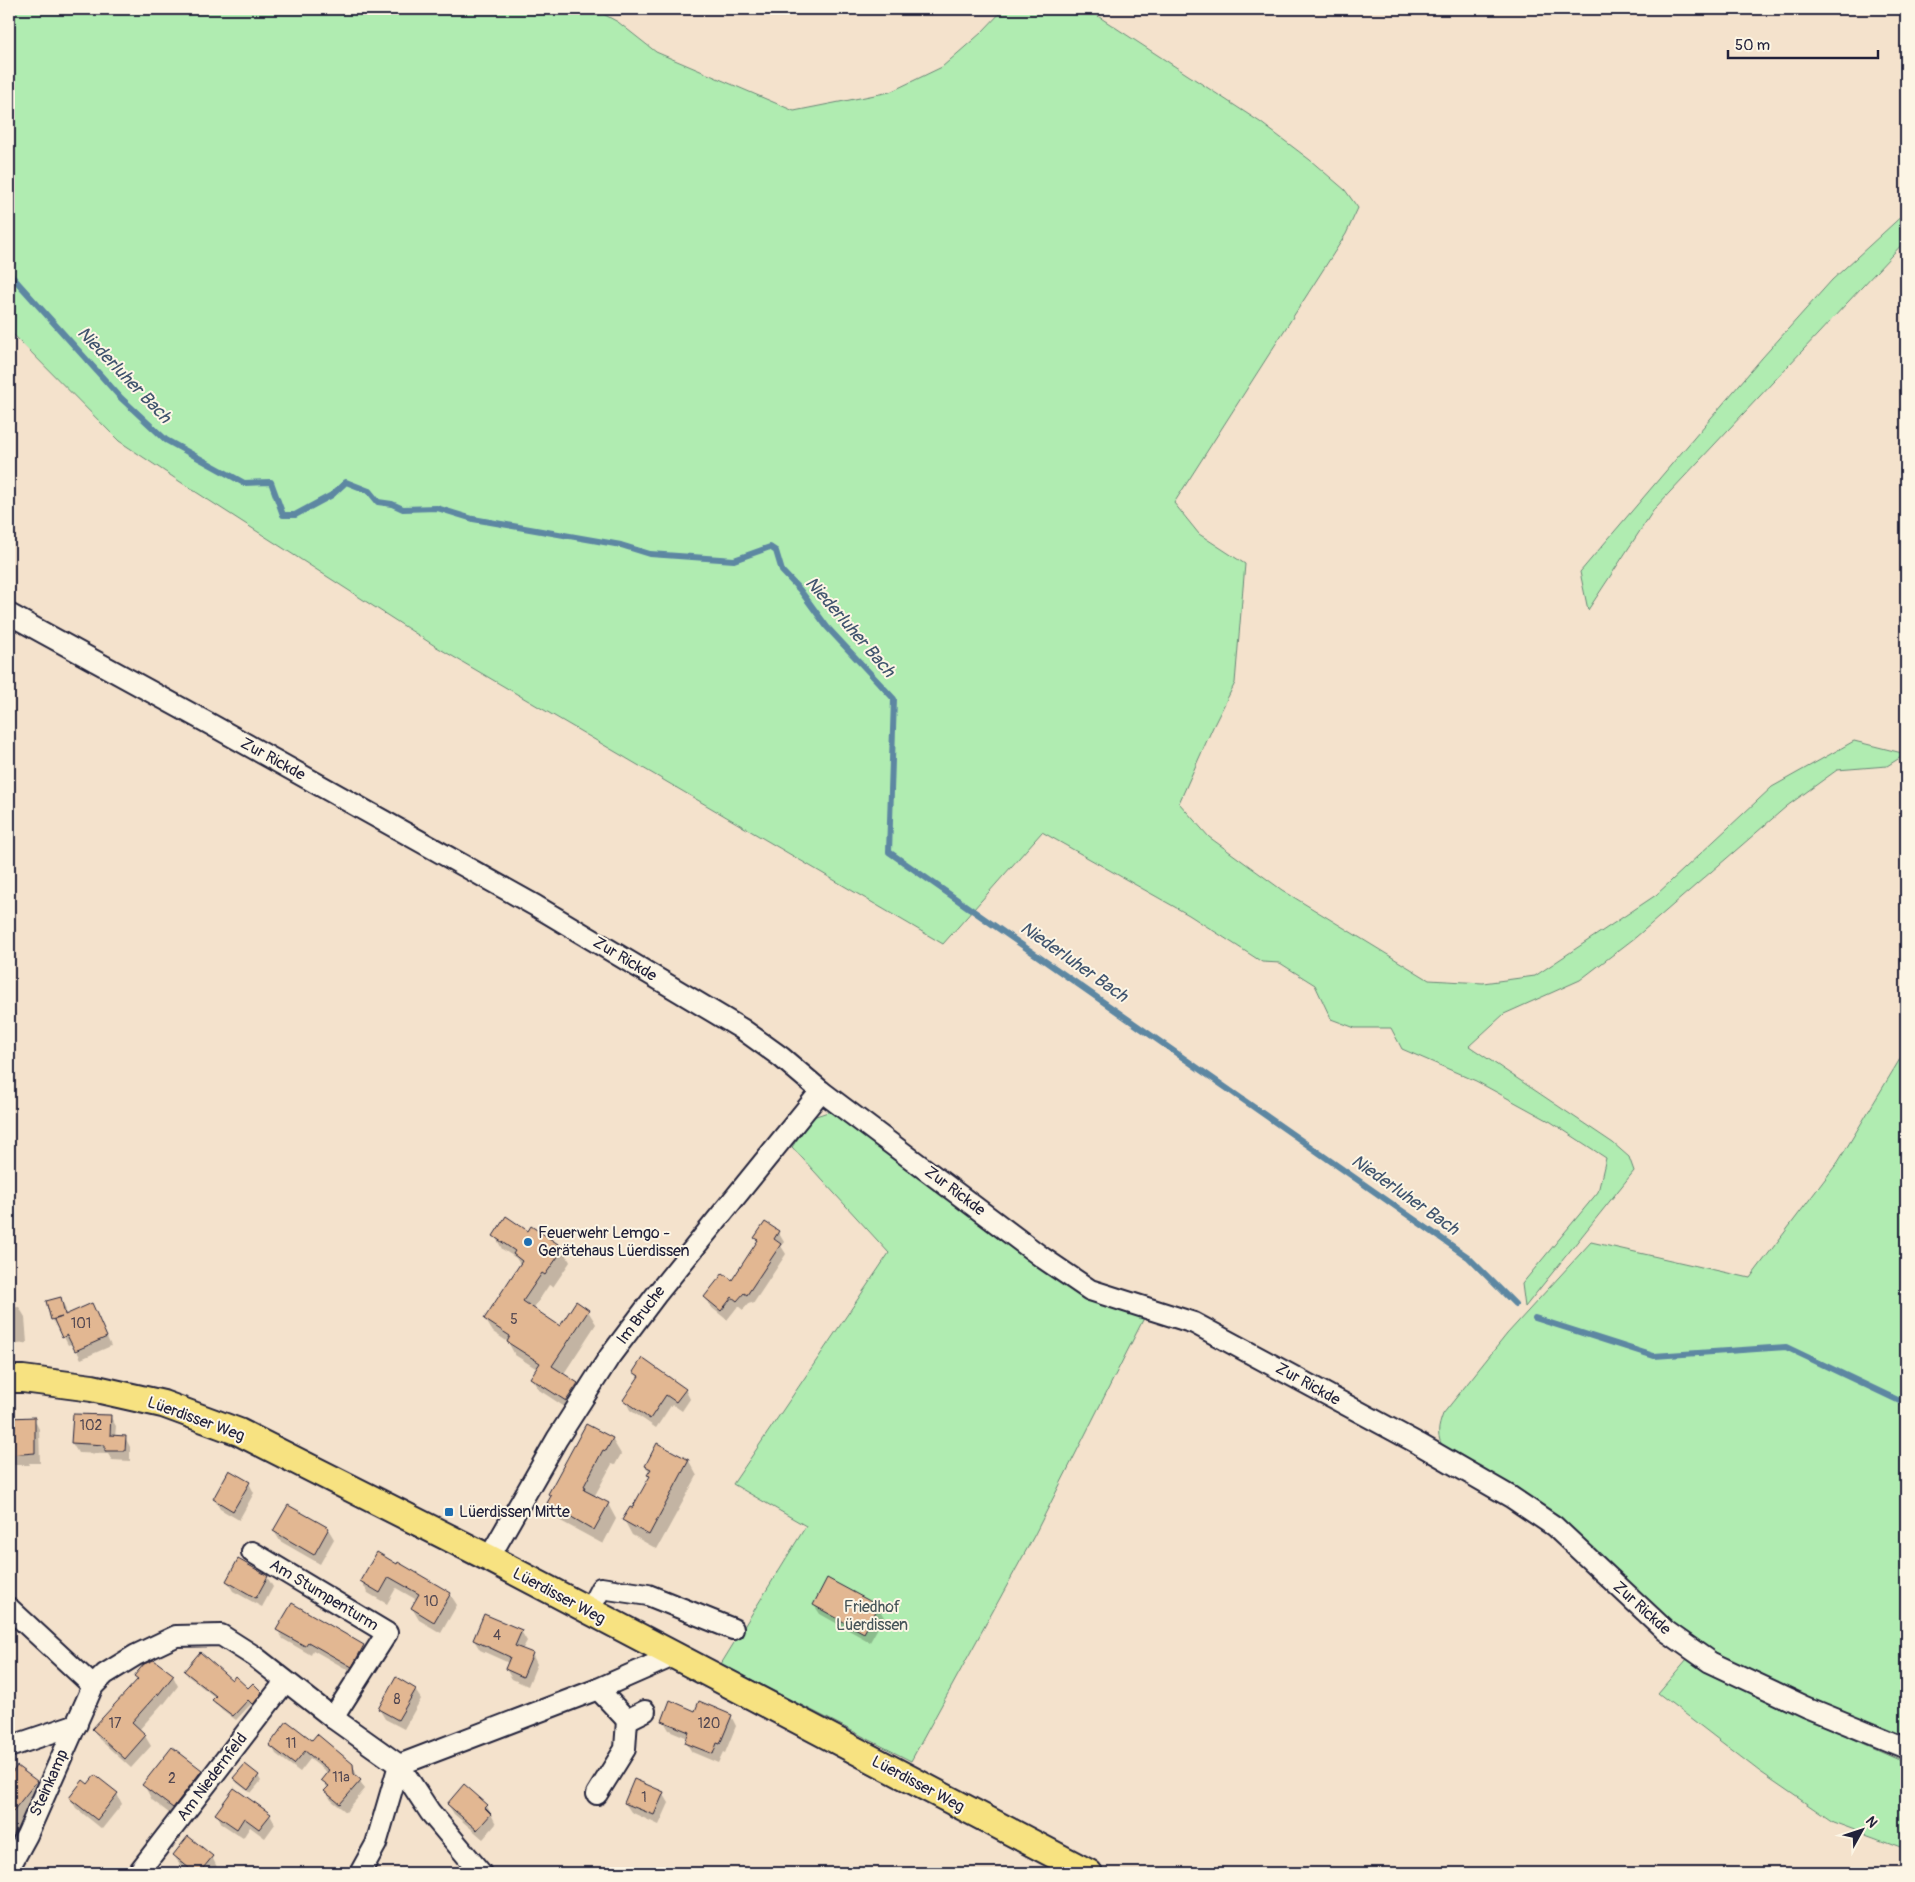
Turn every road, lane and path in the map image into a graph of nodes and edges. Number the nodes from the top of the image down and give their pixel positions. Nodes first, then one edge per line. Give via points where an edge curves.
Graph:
1 (9, 614) edge
2 (821, 1091) junction
3 (9, 1379) edge
4 (252, 1552) dead end
5 (489, 1558) junction
6 (9, 1608) edge
7 (589, 1611) junction
8 (733, 1629) dead end
9 (673, 1656) junction
10 (285, 1682) junction
11 (93, 1686) junction
12 (598, 1689) junction
13 (334, 1718) junction
14 (77, 1724) junction
15 (9, 1748) edge
16 (1906, 1748) edge
17 (399, 1765) junction
18 (597, 1794) dead end
19 (9, 1868) edge
20 (138, 1873) edge
21 (360, 1873) edge
22 (481, 1873) edge
23 (1089, 1873) edge

1 - 2 street, Zur Rickde via 634,964 742,1029 782,1057
2 - 5 street, Im Bruche via 610,1356 557,1439
2 - 16 street, Zur Rickde via 1090,1290 1194,1323 1419,1444 1554,1526 1666,1631 1710,1662
3 - 5 main road, Lüerdisser Weg via 101,1390 163,1404 239,1432
4 - 13 street, Am Stumpenturm via 387,1633
5 - 7 main road, Lüerdisser Weg
6 - 11 street
7 - 8 street via 601,1588 648,1595
7 - 9 main road, Lüerdisser Weg
9 - 12 street
9 - 23 main road, Lüerdisser Weg
10 - 11 street via 254,1656 221,1635 176,1636 136,1654
10 - 13 street
10 - 20 street, Am Niedernfeld
11 - 14 street, Steinkamp
12 - 17 street
12 - 18 street via 636,1716 625,1749
13 - 17 street
14 - 15 street, Steinkamp
14 - 19 street, Steinkamp
17 - 21 street via 376,1844
17 - 22 street via 430,1812

